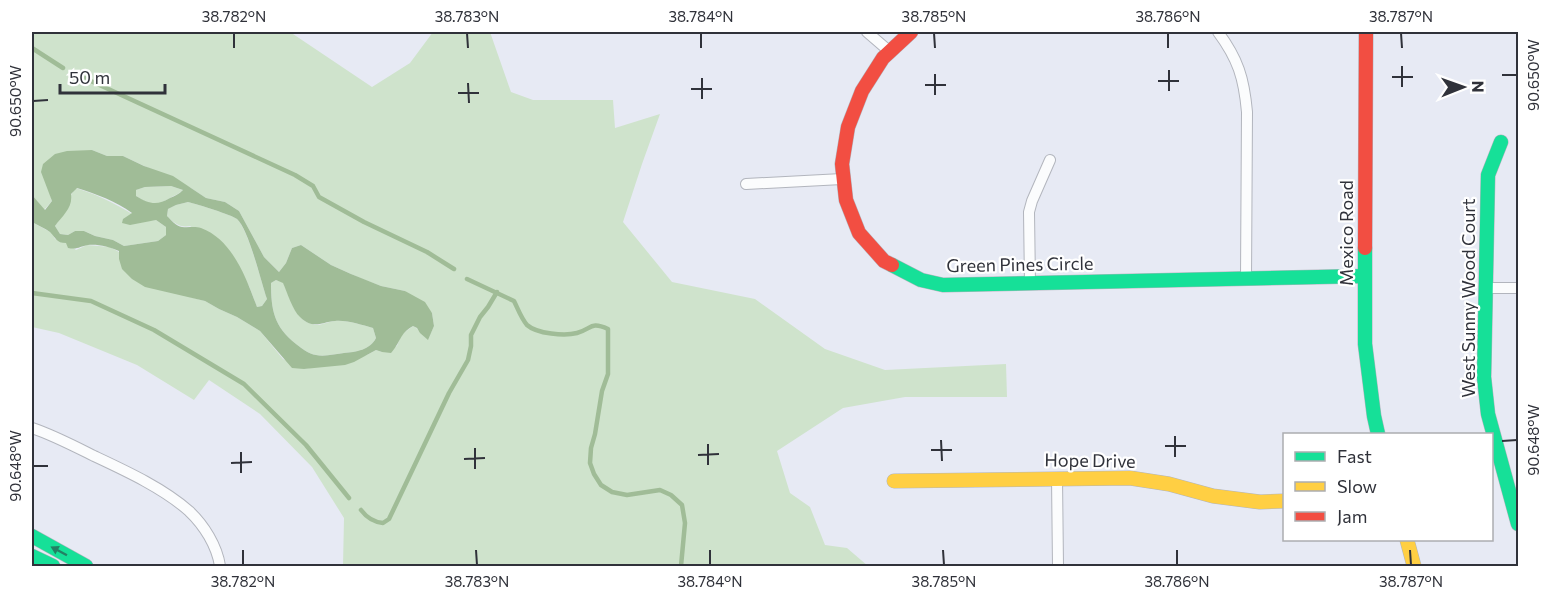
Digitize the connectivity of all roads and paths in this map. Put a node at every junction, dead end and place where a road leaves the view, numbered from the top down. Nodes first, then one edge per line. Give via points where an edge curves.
1 (867, 32) edge
2 (911, 32) edge
3 (1218, 32) edge
4 (1366, 32) edge
5 (889, 51) junction
6 (1501, 142) dead end
7 (1050, 160) dead end
8 (842, 179) junction
9 (746, 184) dead end
10 (1365, 276) junction
11 (1246, 279) junction
12 (1030, 284) junction
13 (1485, 288) junction
14 (1518, 288) edge
15 (32, 428) edge
16 (1378, 433) edge
17 (1057, 478) junction
18 (894, 481) dead end
19 (1283, 501) edge
20 (1518, 524) edge
21 (32, 536) edge
22 (1407, 541) edge
23 (32, 555) edge
24 (53, 567) edge
25 (86, 567) edge
26 (220, 567) edge
27 (1058, 567) edge
28 (1414, 567) edge

1 - 5 street
2 - 5 street, Green Pines Circle
3 - 11 street via 1239,68 1248,112
4 - 10 street, Mexico Road
5 - 8 street, Green Pines Circle via 855,104 843,148
6 - 13 street, West Sunny Wood Court via 1488,175
7 - 12 street via 1029,212
8 - 9 street
8 - 12 street, Green Pines Circle via 857,230 883,260 902,272 943,285
10 - 11 street, Green Pines Circle
10 - 16 street, Mexico Road via 1365,344
11 - 12 street, Green Pines Circle
13 - 14 street
13 - 20 street, West Sunny Wood Court via 1485,395
15 - 26 street via 124,470 174,500 203,528 214,545
17 - 18 street, Hope Drive
17 - 19 street, Hope Drive via 1130,478 1213,496
17 - 27 street
25 -> 21 street
22 - 28 street
23 - 24 street

